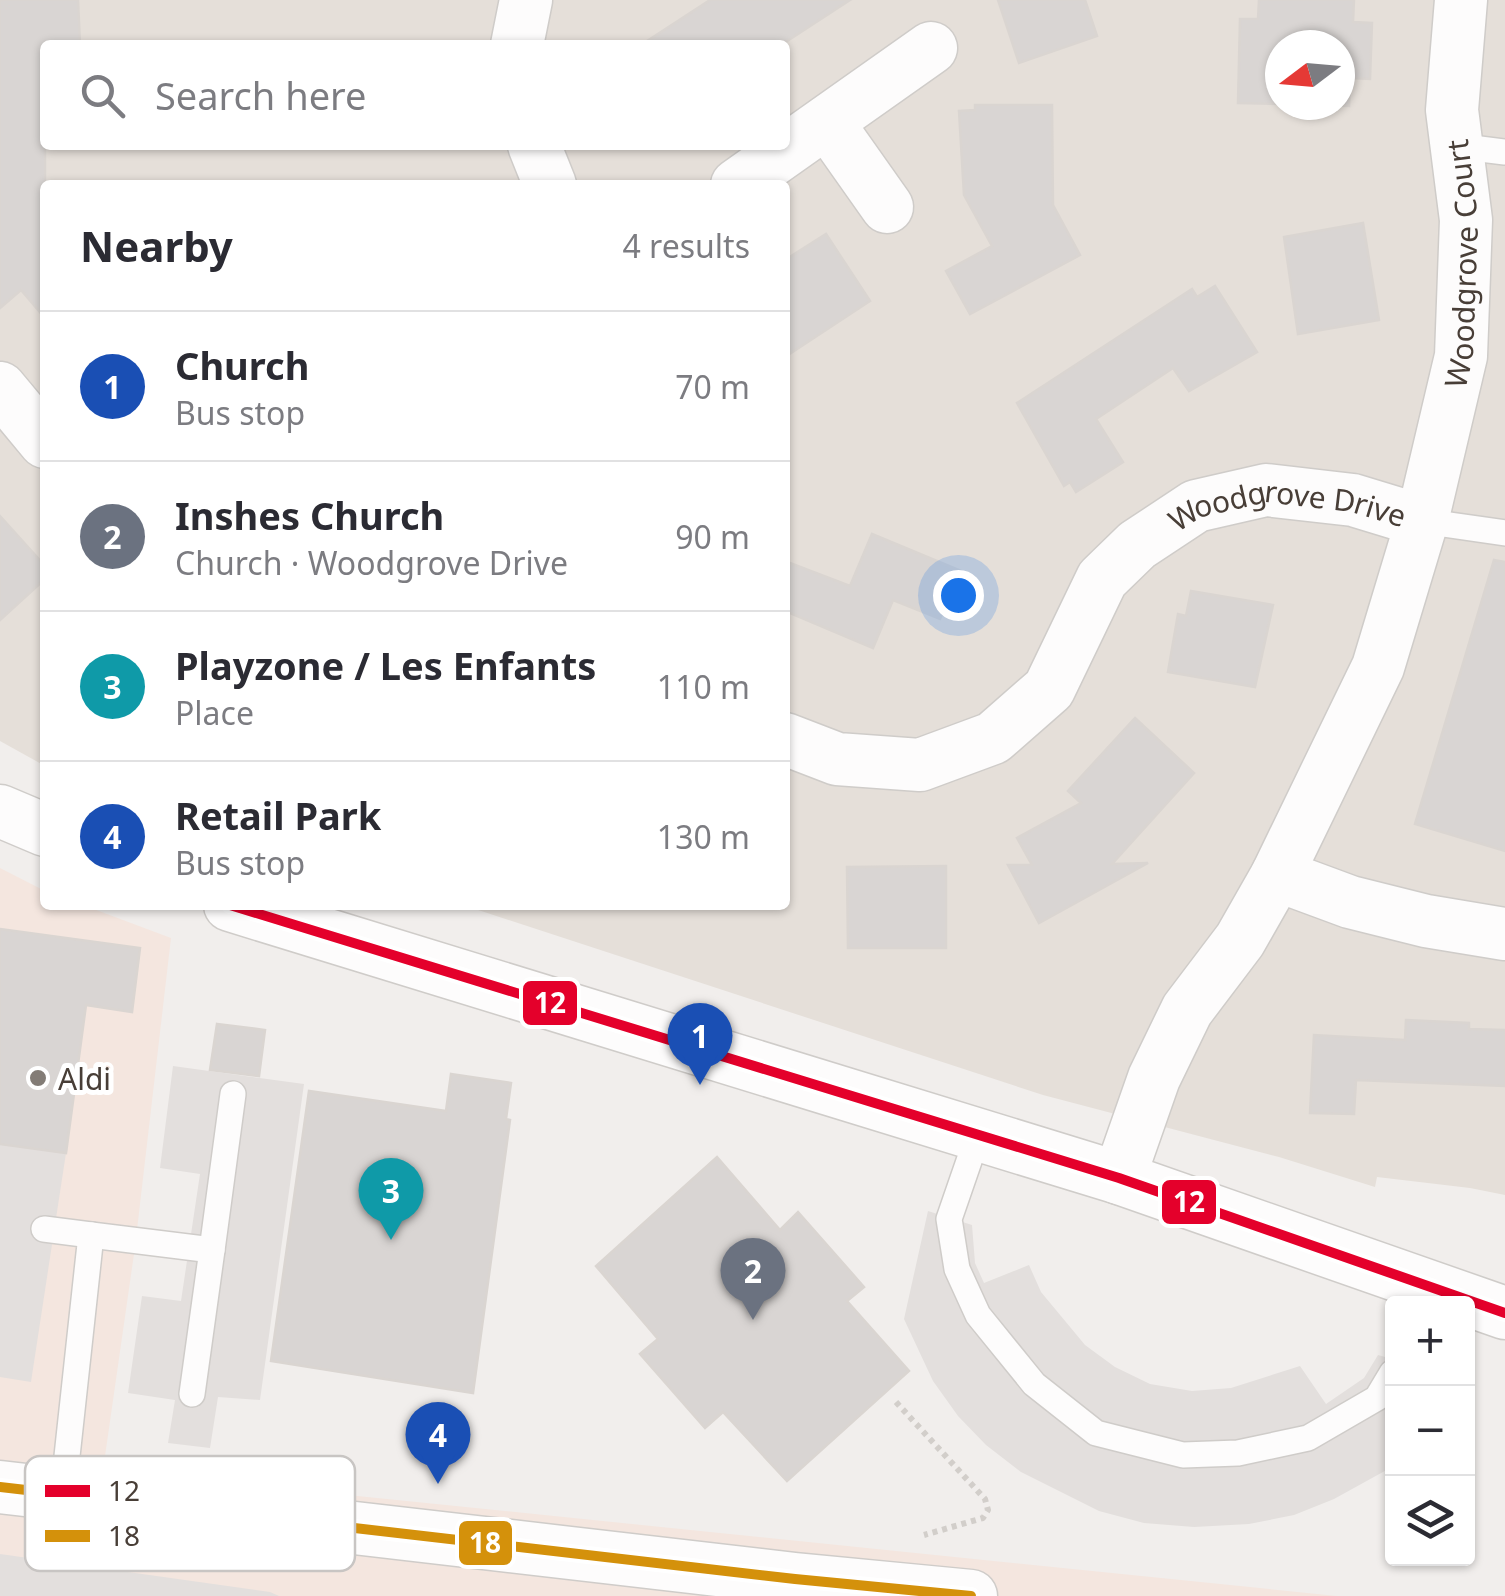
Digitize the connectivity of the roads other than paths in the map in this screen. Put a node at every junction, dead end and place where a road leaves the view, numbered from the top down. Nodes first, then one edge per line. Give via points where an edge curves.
1 (526, 0) edge
2 (1462, 0) edge
3 (518, 40) edge
4 (931, 48) dead end
5 (827, 122) junction
6 (790, 148) edge
7 (1480, 149) edge
8 (536, 150) edge
9 (787, 150) edge
10 (548, 180) edge
11 (744, 180) edge
12 (887, 207) dead end
13 (0, 388) edge
14 (40, 436) edge
15 (1422, 521) junction
16 (1505, 533) edge
17 (790, 741) edge
18 (0, 811) edge
19 (40, 828) edge
20 (1277, 875) junction
21 (246, 910) edge
22 (1505, 934) edge
23 (233, 1094) dead end
24 (978, 1135) junction
25 (1120, 1178) junction
26 (44, 1230) dead end
27 (91, 1235) junction
28 (212, 1250) junction
29 (1429, 1295) edge
30 (1505, 1313) edge
31 (1385, 1385) edge
32 (192, 1394) dead end
33 (68, 1456) edge
34 (0, 1487) edge
35 (25, 1489) edge
36 (355, 1527) edge
37 (971, 1596) edge

1 - 3 street
2 - 7 street, Woodgrove Court via 1452,110
4 - 5 street
5 - 6 street
5 - 12 street
7 - 15 street, Woodgrove Court via 1466,220 1461,356
8 - 10 street
9 - 11 street
13 - 14 street
15 - 16 lane
15 - 17 street, Woodgrove Drive via 1353,500 1266,490 1196,506 1102,579 1049,689 993,738 920,765 837,759
15 - 20 street, Woodgrove Drive via 1378,667
18 - 19 street
20 - 22 street via 1350,902
20 - 25 street, Woodgrove Drive via 1188,1010 1154,1078
21 - 24 street
23 - 28 lane
24 - 25 street
24 - 31 lane via 949,1219 957,1269 978,1315 1034,1384 1096,1434 1183,1456 1238,1453 1308,1438 1378,1398
25 - 29 street
26 - 27 lane
27 - 28 lane
27 - 33 lane
28 - 32 lane
29 - 30 street
34 - 35 street
36 - 37 street

